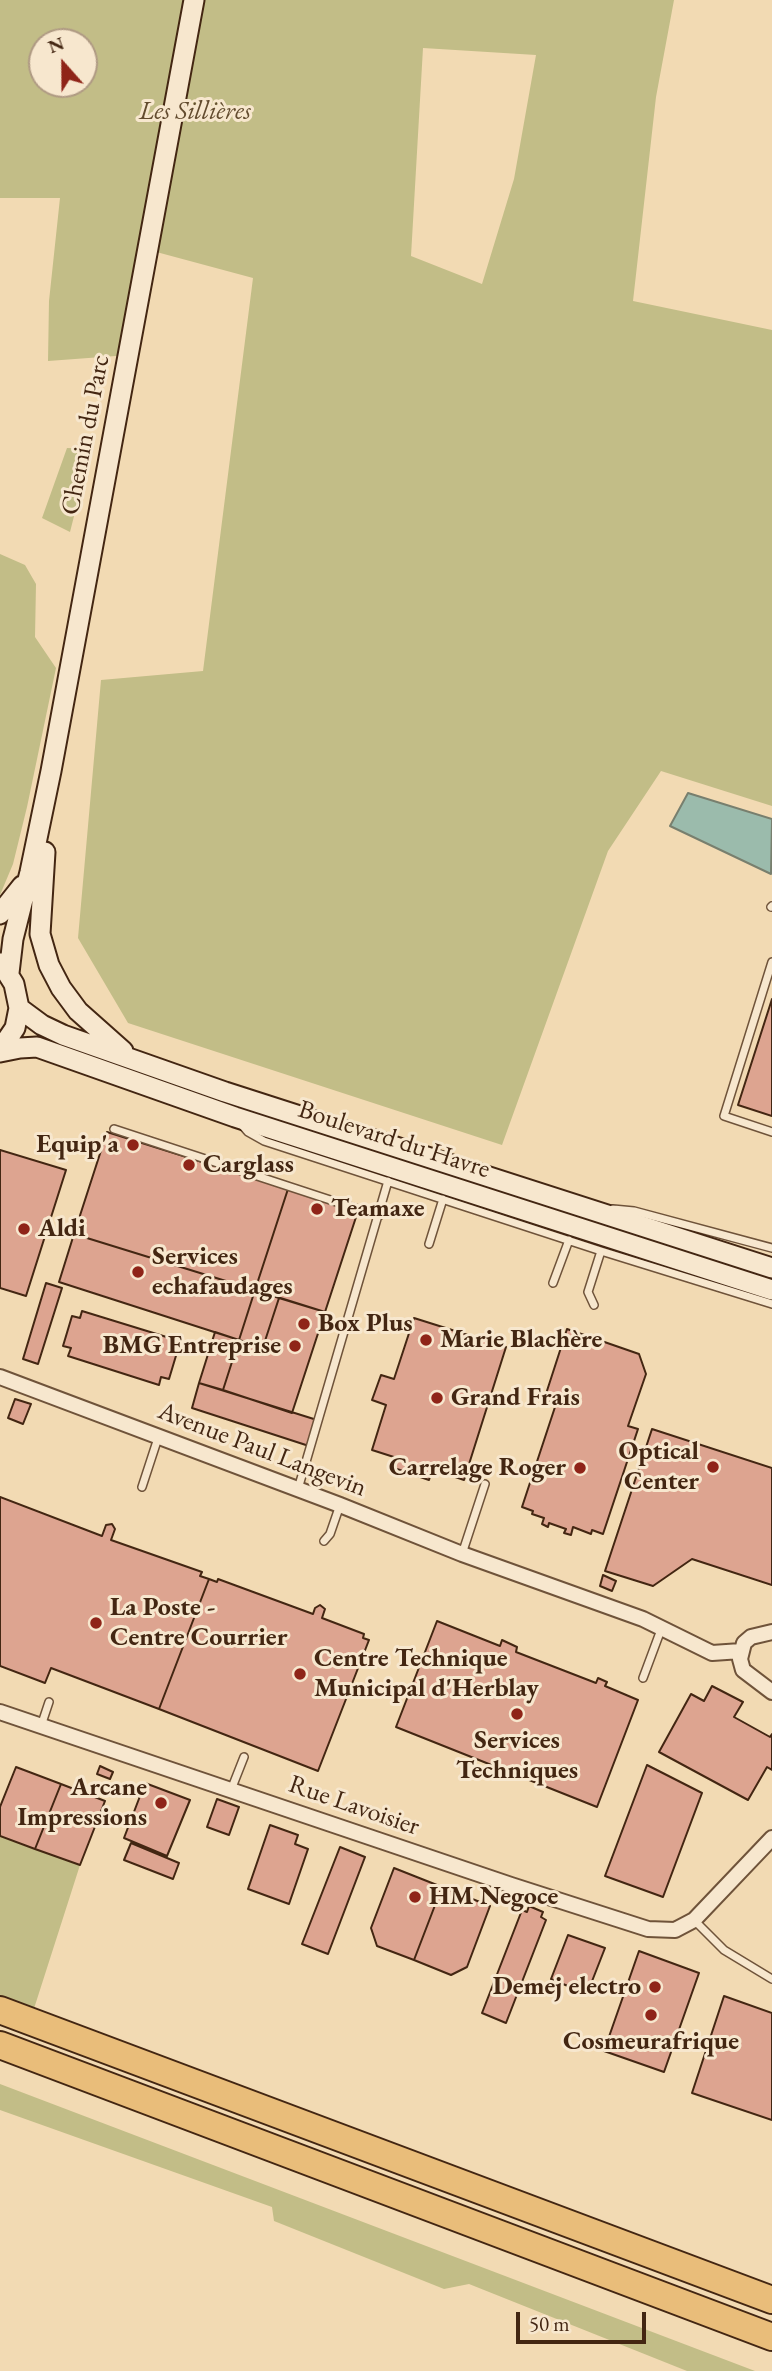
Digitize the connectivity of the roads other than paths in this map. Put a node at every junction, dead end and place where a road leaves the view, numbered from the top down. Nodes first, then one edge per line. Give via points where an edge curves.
1 (194, 0) edge
2 (51, 771) junction
3 (27, 880) junction
4 (0, 914) edge
5 (772, 962) edge
6 (4, 968) edge
7 (19, 1008) junction
8 (0, 1051) edge
9 (131, 1059) junction
10 (235, 1117) junction
11 (114, 1129) dead end
12 (772, 1132) edge
13 (388, 1181) junction
14 (443, 1199) junction
15 (583, 1207) junction
16 (379, 1216) junction
17 (569, 1240) junction
18 (429, 1244) dead end
19 (772, 1248) edge
20 (601, 1251) junction
21 (772, 1268) edge
22 (553, 1283) dead end
23 (772, 1290) edge
24 (772, 1304) edge
25 (594, 1305) dead end
26 (0, 1377) edge
27 (158, 1438) junction
28 (485, 1484) dead end
29 (142, 1488) dead end
30 (298, 1489) junction
31 (340, 1505) junction
32 (324, 1541) dead end
33 (462, 1554) junction
34 (662, 1628) junction
35 (772, 1632) edge
36 (741, 1651) junction
37 (643, 1678) dead end
38 (772, 1692) edge
39 (49, 1702) dead end
40 (0, 1712) edge
41 (41, 1726) junction
42 (244, 1758) dead end
43 (231, 1790) junction
44 (772, 1838) edge
45 (694, 1920) junction
46 (772, 1979) edge
47 (0, 2010) edge
48 (0, 2045) edge
49 (772, 2300) edge
50 (772, 2337) edge

1 - 2 main road, Chemin du Parc
2 - 3 main road, Chemin du Parc
2 - 9 main road via 42,945 61,988 78,1011
3 - 4 main road, Chemin du Parc
3 - 6 main road, Chemin du Parc
5 - 12 lane via 724,1116
6 - 7 main road
7 - 8 main road, Boulevard du Havre via 15,1028
7 - 9 main road, Boulevard du Havre via 42,1026
8 - 10 main road, Boulevard du Havre via 37,1047
9 - 15 main road, Boulevard du Havre
10 - 13 lane via 264,1141
10 - 23 main road, Boulevard du Havre
11 - 16 lane
13 - 14 lane
13 - 16 lane
14 - 17 lane
14 - 18 lane
15 - 19 lane via 634,1211
15 - 21 main road, Boulevard du Havre
16 - 30 lane
17 - 20 lane
17 - 22 lane
20 - 24 lane
20 - 25 lane via 587,1292
26 - 27 street, Avenue Paul Langevin
27 - 29 lane
27 - 30 street, Avenue Paul Langevin
28 - 33 lane
30 - 31 street, Avenue Paul Langevin
31 - 32 lane
31 - 33 street, Avenue Paul Langevin
33 - 34 street, Avenue Paul Langevin
34 - 36 street, Avenue Paul Langevin via 712,1654
34 - 37 lane
35 - 36 street via 751,1637
36 - 38 street via 743,1670
39 - 41 lane
40 - 41 street, Rue Lavoisier
41 - 43 street, Rue Lavoisier
42 - 43 lane
43 - 45 street, Rue Lavoisier via 648,1929 675,1930
44 - 45 street
45 - 46 lane via 724,1950
47 - 49 highway
48 - 50 highway

